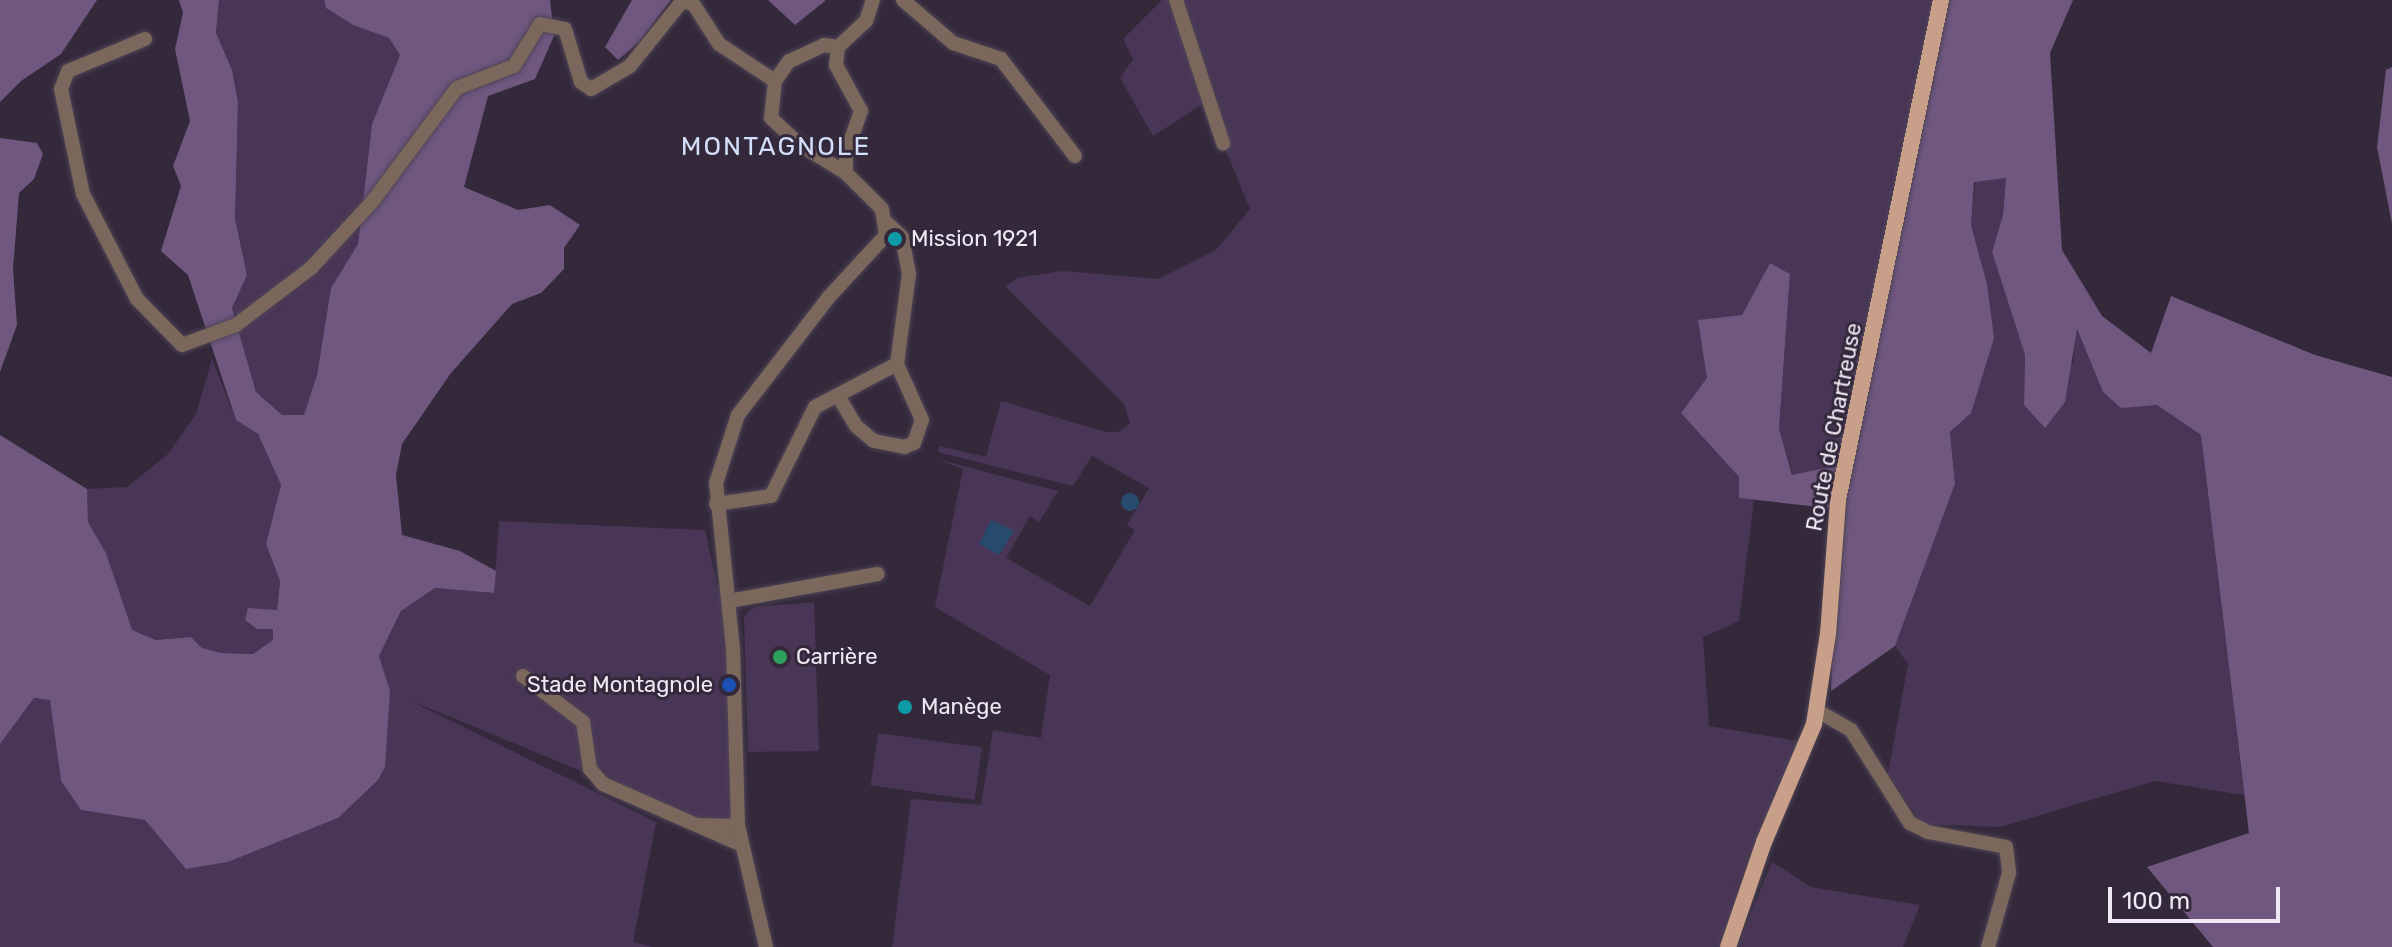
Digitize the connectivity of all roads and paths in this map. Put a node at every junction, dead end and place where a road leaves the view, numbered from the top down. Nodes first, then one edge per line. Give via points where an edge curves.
1 (683, 0) edge
2 (873, 0) edge
3 (903, 0) edge
4 (1176, 0) edge
5 (1941, 0) edge
6 (145, 39) dead end
7 (838, 47) junction
8 (775, 81) junction
9 (1223, 143) dead end
10 (1075, 156) dead end
11 (846, 173) junction
12 (887, 223) junction
13 (897, 364) junction
14 (838, 396) junction
15 (716, 504) junction
16 (878, 574) dead end
17 (729, 601) junction
18 (523, 676) dead end
19 (1816, 710) junction
20 (697, 825) junction
21 (738, 826) junction
22 (742, 845) junction
23 (766, 947) edge
24 (1728, 947) edge
25 (1988, 947) edge

1 - 6 street via 630,66 591,89 581,82 565,29 540,24 514,66 457,88 372,202 311,268 236,325 182,345 137,299 83,194 61,89 68,71
1 - 8 street via 694,5 719,44
2 - 7 street via 866,21
3 - 10 street via 953,43 1001,59
4 - 9 street
5 - 19 main road, Route de Chartreuse via 1838,500 1828,634
7 - 8 street via 824,45 797,55
7 - 11 street via 836,65 861,111 846,154
8 - 11 street via 774,126
11 - 12 street via 876,201
12 - 13 street via 902,237 909,274
12 - 15 street via 883,238 828,298 738,415 718,470
13 - 14 street
13 - 14 street via 922,420 914,443 904,447 874,441 856,426
14 - 15 street via 815,407 771,496
15 - 17 street
16 - 17 street
17 - 21 street
18 - 20 street via 583,722 590,769 603,784
19 - 24 main road, Route de Chartreuse via 1802,761 1764,842
19 - 25 street via 1851,730 1910,823 1928,832 2006,847 2009,873
20 - 21 street
20 - 22 street via 711,836
21 - 22 street
22 - 23 street

